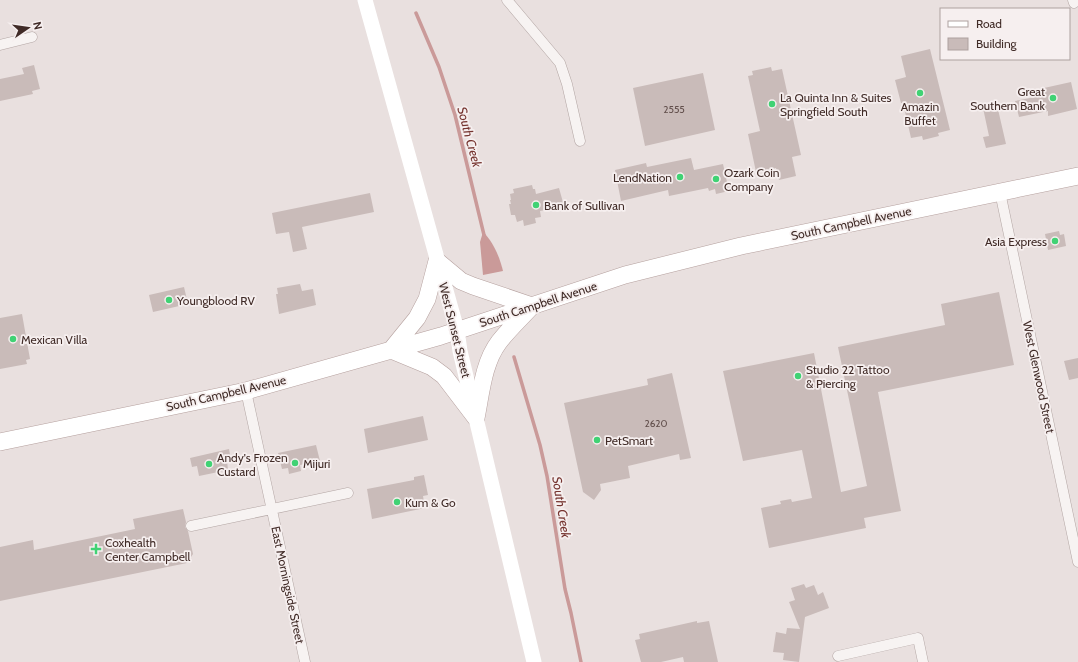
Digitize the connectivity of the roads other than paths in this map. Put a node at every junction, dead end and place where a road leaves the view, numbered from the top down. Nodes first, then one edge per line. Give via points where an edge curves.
1 (365, 0) edge
2 (507, 0) edge
3 (32, 37) dead end
4 (0, 45) edge
5 (580, 141) dead end
6 (1078, 176) edge
7 (1000, 192) junction
8 (437, 261) junction
9 (532, 306) junction
10 (457, 330) junction
11 (391, 350) junction
12 (246, 391) junction
13 (476, 418) junction
14 (0, 442) edge
15 (348, 493) dead end
16 (272, 508) junction
17 (191, 526) dead end
18 (1078, 562) edge
19 (838, 656) dead end
20 (305, 662) edge
21 (534, 662) edge
22 (923, 662) edge

1 - 8 main road, West Sunset Street
2 - 5 street via 560,64
3 - 4 street
6 - 7 main road, South Campbell Avenue
7 - 9 main road, South Campbell Avenue via 741,246 624,275
7 - 18 street, West Glenwood Street
8 - 9 main road via 461,281
8 - 10 main road, West Sunset Street
8 - 11 main road via 427,299 417,318
9 - 10 main road, South Campbell Avenue
9 - 13 main road via 498,342 490,356
10 - 11 main road, South Campbell Avenue
10 - 13 main road, West Sunset Street
11 - 12 main road, South Campbell Avenue
11 - 13 main road via 432,367 444,376
12 - 14 main road, South Campbell Avenue
12 - 16 street, East Morningside Street
13 - 21 main road, West Sunset Street
15 - 16 street
16 - 17 street
16 - 20 street, East Morningside Street
19 - 22 street via 918,638

